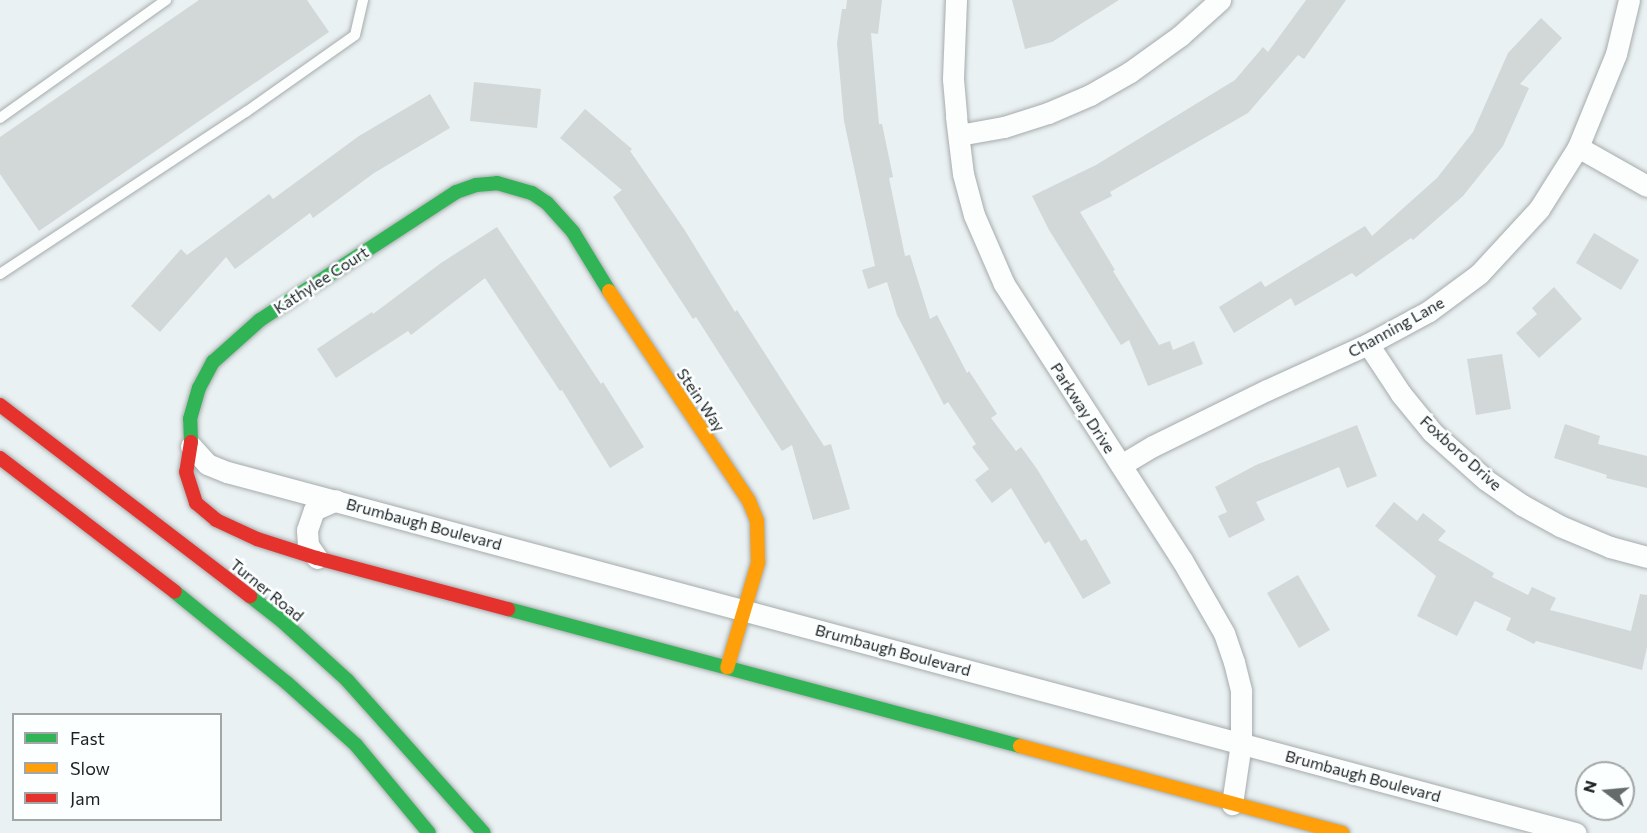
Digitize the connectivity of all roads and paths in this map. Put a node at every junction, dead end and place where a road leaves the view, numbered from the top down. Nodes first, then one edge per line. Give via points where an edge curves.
1 (166, 0) edge
2 (363, 0) edge
3 (956, 0) edge
4 (1220, 0) edge
5 (1629, 0) edge
6 (1, 114) edge
7 (958, 135) junction
8 (1578, 147) junction
9 (1647, 186) edge
10 (519, 187) joint
11 (0, 274) edge
12 (1368, 344) junction
13 (0, 405) edge
14 (190, 446) junction
15 (0, 458) edge
16 (1121, 465) junction
17 (336, 500) junction
18 (1647, 556) edge
19 (317, 558) junction
20 (746, 610) junction
21 (727, 668) junction
22 (1241, 743) junction
23 (1232, 804) junction
24 (429, 833) edge
25 (484, 833) edge
26 (1342, 833) edge
27 (1575, 833) edge

1 - 6 lane
2 - 11 lane via 355,35 246,112
3 - 7 street, Parkway Drive via 953,80
4 - 7 street via 1172,42 1090,94 1004,127
5 - 8 street, Channing Lane via 1616,54
7 - 16 street, Parkway Drive via 966,184 989,254 1004,284
8 - 9 street
8 - 12 street, Channing Lane via 1539,209 1479,274 1429,311
10 - 14 street, Kathylee Court via 496,183 456,192 260,320 213,362 199,388 190,419
10 - 20 street, Stein Way via 547,203 573,232 749,501 757,521 759,542
12 - 16 street, Channing Lane via 1267,390
12 - 18 street, Foxboro Drive via 1432,432 1486,480 1560,526 1610,547
13 - 25 street, Turner Road via 282,621 347,680
14 - 17 street via 207,464
14 - 19 street, Kathylee Court via 186,472 196,503 216,520
15 - 24 street via 287,683 356,745
16 - 22 street, Parkway Drive via 1224,633 1241,692
17 - 19 street, Brumbaugh Boulevard via 314,510 307,530 308,545
17 - 20 street, Brumbaugh Boulevard
19 - 21 street
20 - 21 street, Stein Way
20 - 22 street, Brumbaugh Boulevard
21 - 23 street
22 - 23 street, Parkway Drive
22 - 27 street, Brumbaugh Boulevard
23 - 26 street

